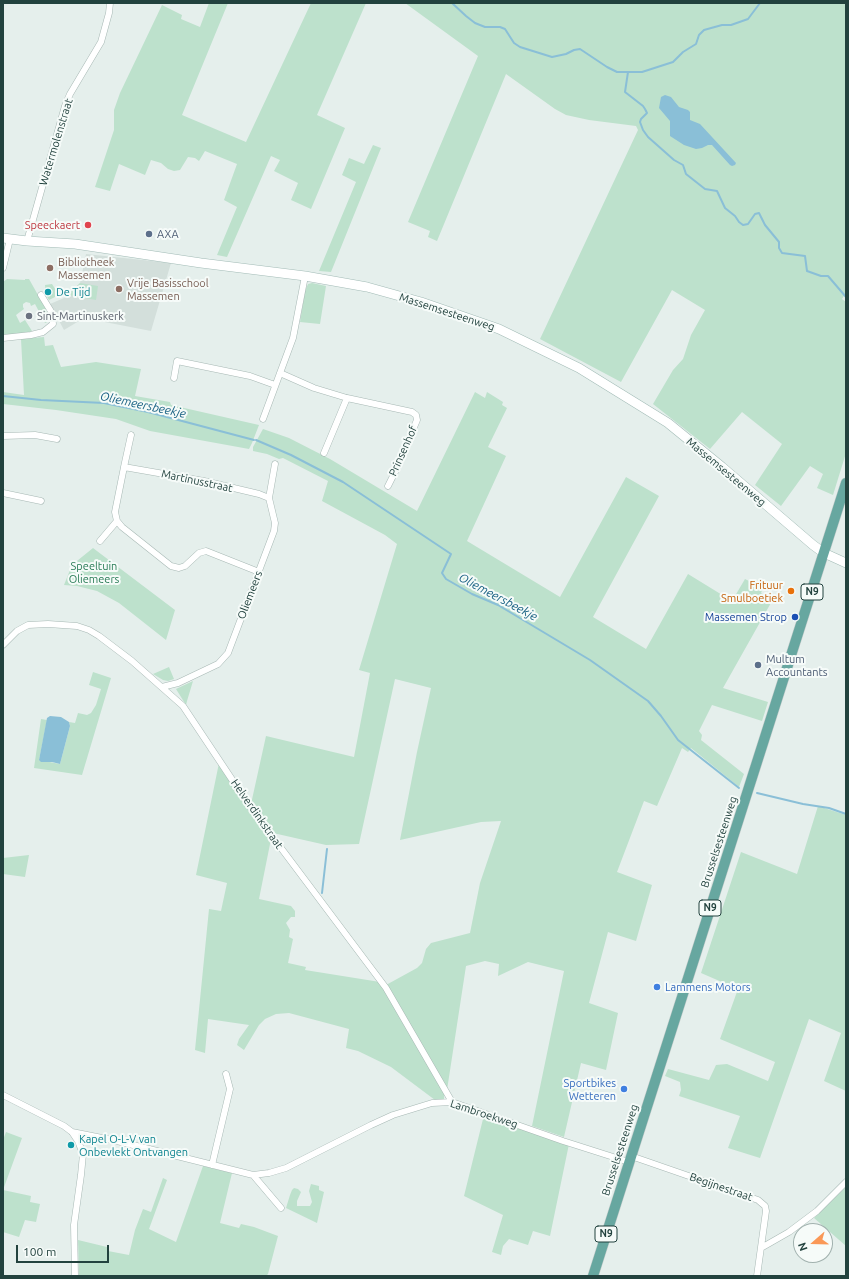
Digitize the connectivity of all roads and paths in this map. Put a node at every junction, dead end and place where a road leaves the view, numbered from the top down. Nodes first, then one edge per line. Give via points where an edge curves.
1 (110, 3) edge
2 (6, 239) edge
3 (27, 241) junction
4 (3, 268) edge
5 (304, 276) junction
6 (41, 295) dead end
7 (3, 338) edge
8 (280, 373) junction
9 (174, 378) dead end
10 (275, 385) junction
11 (347, 398) junction
12 (263, 419) dead end
13 (131, 435) dead end
14 (3, 436) edge
15 (57, 439) dead end
16 (324, 453) dead end
17 (275, 464) dead end
18 (124, 467) junction
19 (846, 483) edge
20 (388, 486) dead end
21 (3, 493) edge
22 (269, 498) junction
23 (41, 501) dead end
24 (117, 521) junction
25 (100, 541) dead end
26 (824, 552) junction
27 (846, 563) edge
28 (259, 572) junction
29 (3, 645) edge
30 (162, 687) junction
31 (226, 1074) dead end
32 (3, 1095) edge
33 (452, 1102) junction
34 (72, 1132) junction
35 (630, 1159) junction
36 (212, 1165) junction
37 (253, 1175) junction
38 (846, 1182) edge
39 (281, 1208) dead end
40 (761, 1248) junction
41 (75, 1276) edge
42 (593, 1276) edge
43 (757, 1276) edge

1 - 3 street, Watermolenstraat via 101,42 65,106
2 - 3 main road, Massemsesteenweg
2 - 4 street
3 - 5 main road, Massemsesteenweg via 75,244
5 - 8 street via 293,338
5 - 26 main road, Massemsesteenweg via 367,287 460,315 499,329 580,368 668,423 813,546
6 - 7 street via 52,313 53,324 43,332
8 - 10 street
8 - 11 street, Prinsenhof via 314,388
9 - 10 street via 177,360 250,376
10 - 12 street
11 - 16 street
11 - 20 street, Prinsenhof via 412,412 416,416 417,420
13 - 18 street
14 - 15 street via 35,435
17 - 22 street, Oliemeers
18 - 22 street, Martinusstraat via 204,481
18 - 24 street via 116,512
19 - 26 main road, Brusselsesteenweg / N9
21 - 23 street
22 - 28 street, Oliemeers via 275,523 274,531
24 - 25 street
24 - 28 street via 171,566 186,566 199,553 206,551
26 - 27 main road, Massemsesteenweg
26 - 35 main road, Brusselsesteenweg / N9
28 - 30 street, Oliemeers via 228,654 218,664
29 - 30 street, Helverdinkstraat via 16,631 28,625 77,626 99,636
30 - 33 street, Helverdinkstraat via 187,710 251,808 386,988
31 - 36 street via 229,1094
32 - 34 street
33 - 35 street, Lambroekweg via 563,1141
33 - 37 street, Lambroekweg via 432,1104 393,1115 286,1168
34 - 36 street, Lambroekweg
34 - 41 street via 83,1154 74,1225
35 - 40 street, Begijnestraat via 758,1200 765,1206 766,1211
35 - 42 main road, Brusselsesteenweg / N9
36 - 37 street, Lambroekweg
37 - 39 street
38 - 40 street via 817,1211 789,1232
40 - 43 street, Begijnestraat

